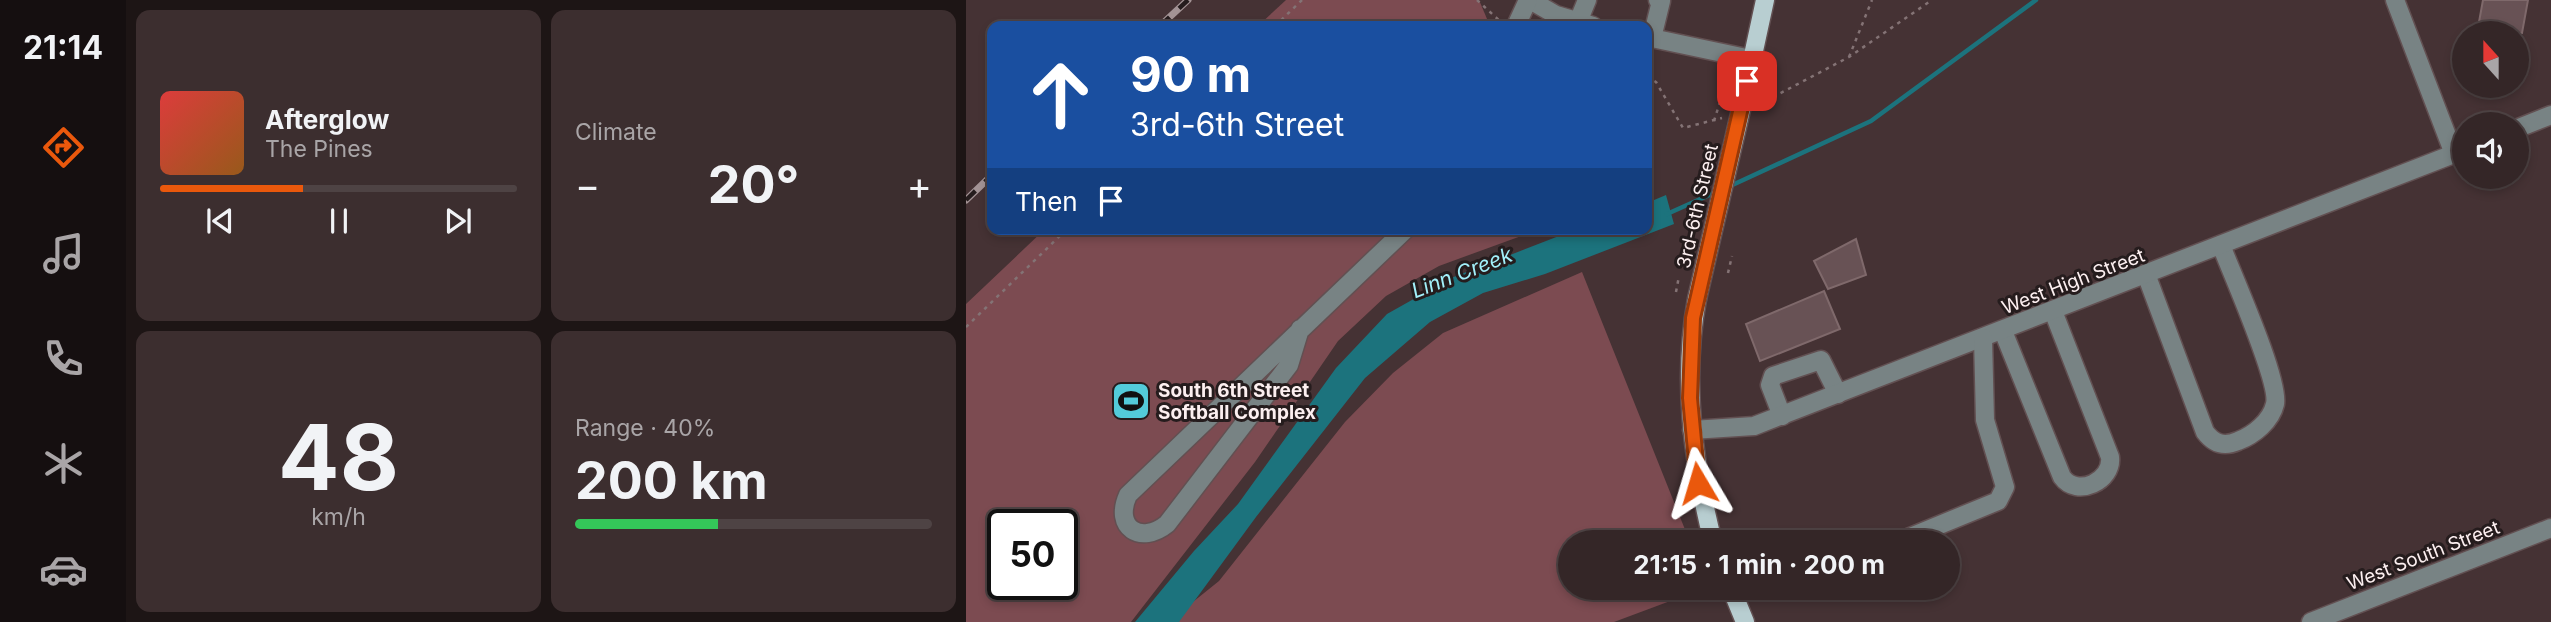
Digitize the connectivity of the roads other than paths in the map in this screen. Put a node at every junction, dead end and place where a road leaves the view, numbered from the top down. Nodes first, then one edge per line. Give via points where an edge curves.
1 (1529, 0) edge
2 (1587, 0) edge
3 (1660, 0) edge
4 (1765, 0) edge
5 (2395, 0) edge
6 (1518, 21) edge
7 (1576, 21) edge
8 (1586, 21) edge
9 (1652, 28) edge
10 (1652, 39) edge
11 (1751, 59) junction
12 (2551, 116) edge
13 (2529, 124) edge
14 (2452, 135) edge
15 (2452, 155) edge
16 (1400, 235) edge
17 (2221, 245) junction
18 (2146, 274) junction
19 (2053, 311) junction
20 (1300, 329) junction
21 (2003, 331) junction
22 (1983, 338) junction
23 (1838, 394) junction
24 (1782, 416) junction
25 (1692, 430) junction
26 (2551, 528) edge
27 (1710, 530) edge
28 (1927, 530) edge
29 (1736, 600) edge
30 (1745, 622) edge
31 (2311, 622) edge

1 - 6 street
1 - 7 street
2 - 8 street
3 - 9 street
4 - 11 main road, 3rd-6th Street
5 - 14 street
10 - 11 street
11 - 25 main road, 3rd-6th Street, bridge via 1697,299 1690,378
12 - 13 street
15 - 17 street, West High Street
16 - 20 street
17 - 18 street, West High Street
17 - 18 street via 2275,389 2272,416 2238,442 2213,442 2205,432
18 - 19 street, West High Street
19 - 21 street, West High Street
19 - 21 street via 2110,457 2112,468 2088,485 2068,485 2062,477
20 - 20 street via 1128,495 1122,515 1126,524 1147,534 1167,524 1289,365
21 - 22 street, West High Street
22 - 23 street, West High Street
22 - 28 street via 1985,421 2005,487 1998,500
23 - 24 street, West High Street
23 - 24 street via 1821,360 1773,376 1770,385
24 - 25 street, West High Street via 1754,426
25 - 27 main road, 3rd-6th Street
26 - 31 street, West South Street
29 - 30 main road

